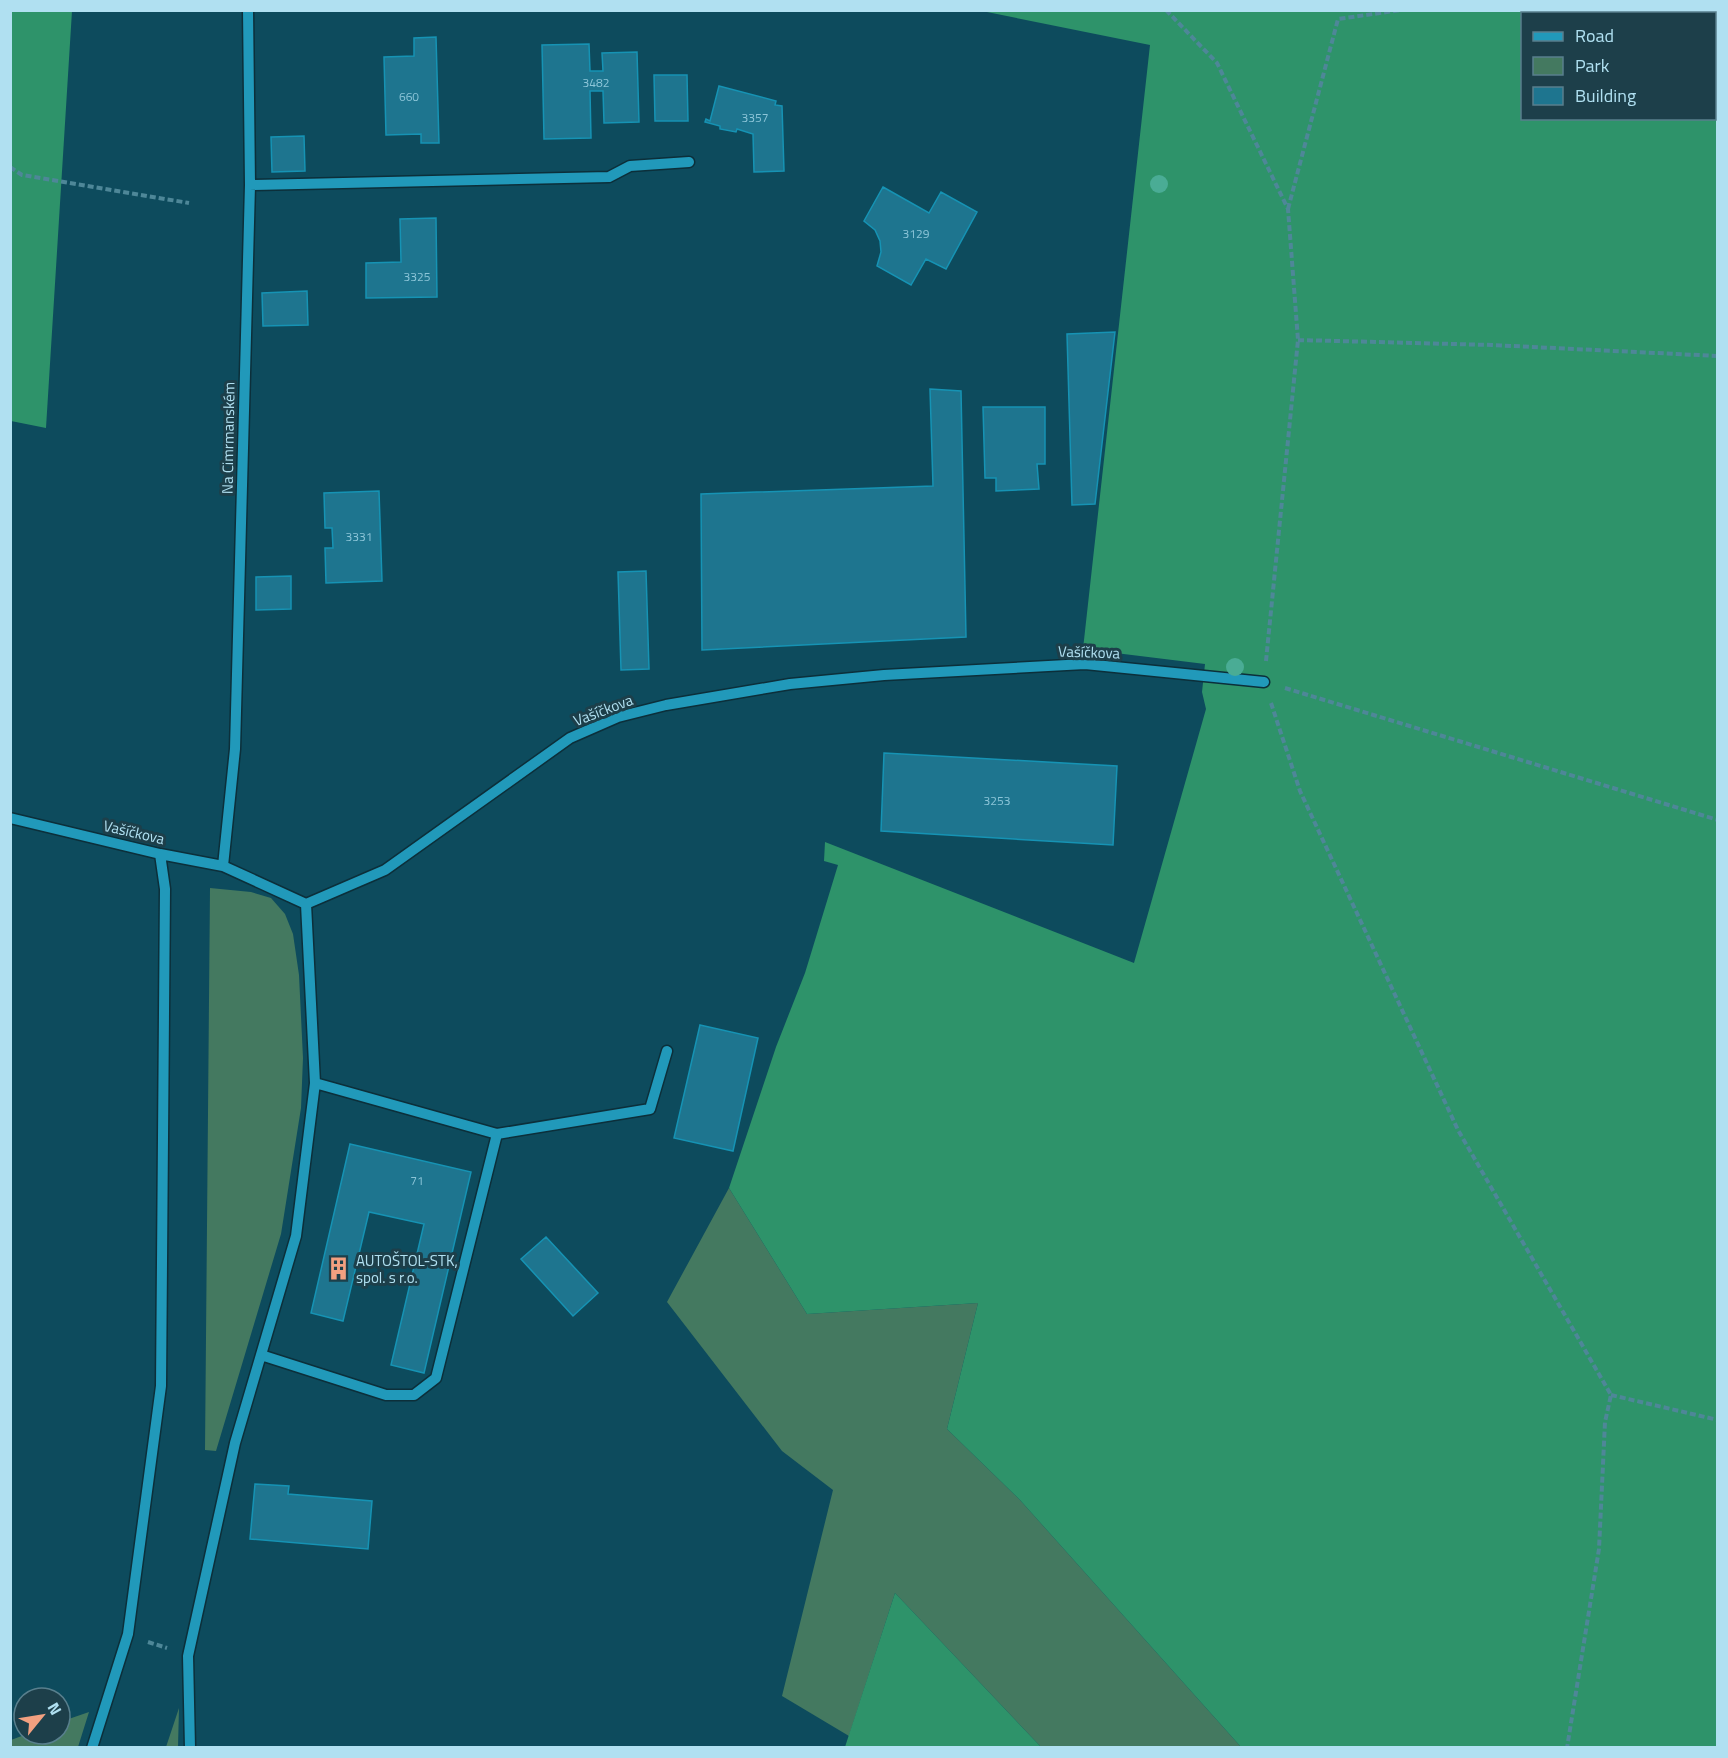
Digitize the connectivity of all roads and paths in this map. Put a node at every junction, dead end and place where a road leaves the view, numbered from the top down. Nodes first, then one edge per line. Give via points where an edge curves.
1 (248, 10) edge
2 (1166, 10) edge
3 (1401, 10) edge
4 (689, 162) dead end
5 (10, 167) edge
6 (250, 184) junction
7 (189, 203) dead end
8 (1288, 208) junction
9 (1298, 340) junction
10 (1718, 356) edge
11 (1264, 682) junction
12 (10, 818) edge
13 (1718, 820) edge
14 (160, 854) junction
15 (223, 866) junction
16 (306, 904) junction
17 (667, 1051) dead end
18 (315, 1083) junction
19 (497, 1134) junction
20 (261, 1355) junction
21 (1611, 1395) junction
22 (1718, 1420) edge
23 (128, 1634) junction
24 (188, 1656) junction
25 (92, 1748) edge
26 (190, 1748) edge
27 (1567, 1748) edge

1 - 6 street, Na Cimrmanském
2 - 8 path via 1217,63
3 - 8 path via 1338,19
4 - 6 street via 630,166 609,177
5 - 7 path via 21,175
6 - 15 street, Na Cimrmanském via 235,749
8 - 9 path
9 - 10 path
9 - 11 path
11 - 13 path
11 - 16 street, Vašíčkova via 1085,664 790,684 666,705 618,717 570,738 385,870
11 - 21 path via 1300,791 1458,1130
12 - 14 street, Vašíčkova
14 - 15 street, Vašíčkova
14 - 23 street via 165,889 161,1386
15 - 16 street, Vašíčkova
16 - 18 street
17 - 19 street via 650,1109
18 - 19 street
18 - 20 street via 296,1236
19 - 20 street via 436,1378 414,1395 386,1395
20 - 24 street via 235,1443
21 - 22 path
21 - 27 path via 1605,1422 1599,1549
23 - 24 path
23 - 25 street
24 - 26 street

